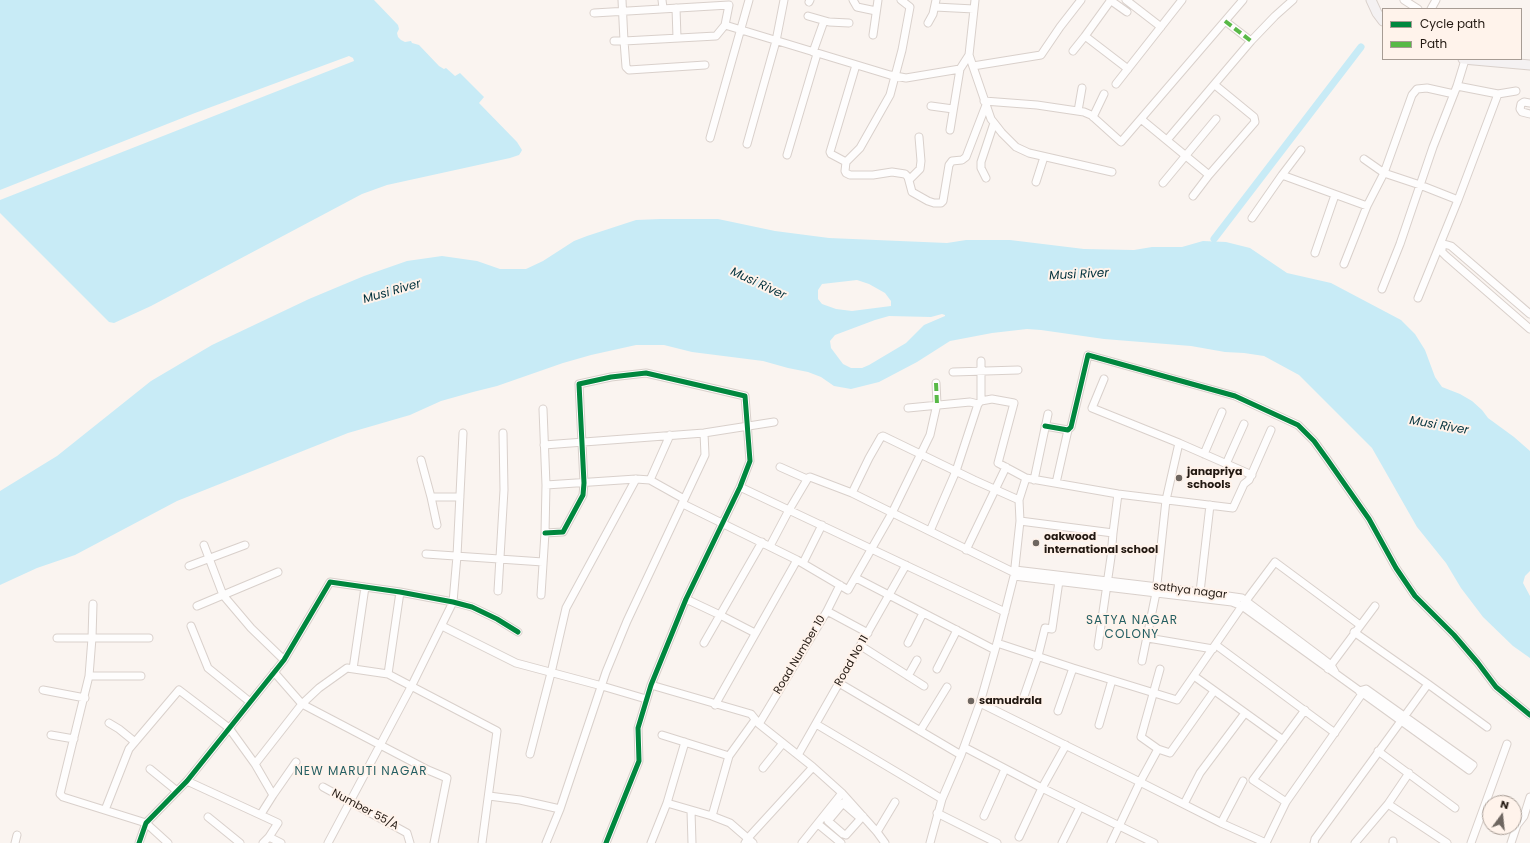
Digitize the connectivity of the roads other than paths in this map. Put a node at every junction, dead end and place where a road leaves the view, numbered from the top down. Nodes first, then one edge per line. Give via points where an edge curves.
1 (622, 0) edge
2 (662, 0) edge
3 (749, 0) edge
4 (784, 0) edge
5 (852, 0) edge
6 (878, 0) edge
7 (901, 0) edge
8 (975, 0) edge
9 (1081, 0) edge
10 (1110, 0) edge
11 (1126, 0) edge
12 (1182, 0) edge
13 (1243, 0) edge
14 (1293, 0) edge
15 (1371, 0) edge
16 (1404, 0) edge
17 (694, 3) edge
18 (936, 4) edge
19 (1120, 7) junction
20 (663, 8) junction
21 (676, 8) junction
22 (1416, 8) edge
23 (974, 9) junction
24 (622, 11) junction
25 (876, 11) junction
26 (1127, 12) dead end
27 (594, 13) dead end
28 (808, 16) dead end
29 (1382, 20) edge
30 (824, 21) junction
31 (1225, 21) junction
32 (849, 23) dead end
33 (928, 23) dead end
34 (725, 25) junction
35 (1161, 27) junction
36 (742, 29) junction
37 (873, 35) dead end
38 (1085, 36) junction
39 (678, 38) junction
40 (614, 41) dead end
41 (624, 41) junction
42 (776, 41) junction
43 (1251, 41) junction
44 (1073, 51) dead end
45 (815, 53) junction
46 (969, 54) junction
47 (1464, 62) edge
48 (705, 65) dead end
49 (856, 65) junction
50 (1530, 65) edge
51 (973, 66) junction
52 (960, 69) junction
53 (1128, 69) junction
54 (895, 76) junction
55 (1116, 84) dead end
56 (1215, 84) junction
57 (1458, 84) junction
58 (1082, 88) dead end
59 (1516, 91) dead end
60 (1104, 94) dead end
61 (1454, 94) junction
62 (1498, 94) junction
63 (985, 103) junction
64 (1530, 103) edge
65 (931, 106) dead end
66 (953, 108) junction
67 (1078, 111) junction
68 (1530, 114) edge
69 (1093, 117) junction
70 (1141, 119) junction
71 (1216, 119) dead end
72 (994, 123) junction
73 (950, 130) dead end
74 (919, 137) dead end
75 (710, 138) dead end
76 (1167, 140) junction
77 (747, 144) dead end
78 (1301, 150) dead end
79 (787, 155) dead end
80 (1186, 156) junction
81 (1044, 157) junction
82 (1364, 159) dead end
83 (846, 162) junction
84 (1112, 172) dead end
85 (1384, 173) junction
86 (1209, 175) junction
87 (1282, 175) junction
88 (986, 178) dead end
89 (909, 180) junction
90 (1036, 182) dead end
91 (1163, 183) dead end
92 (1420, 185) junction
93 (1335, 195) junction
94 (1192, 196) dead end
95 (1458, 200) junction
96 (1368, 206) junction
97 (1252, 218) dead end
98 (1315, 252) dead end
99 (1344, 264) dead end
100 (1382, 289) dead end
101 (1418, 298) dead end
102 (1530, 314) edge
103 (1530, 329) edge
104 (981, 361) dead end
105 (1018, 370) dead end
106 (982, 371) junction
107 (953, 372) dead end
108 (1104, 379) dead end
109 (936, 383) dead end
110 (979, 402) junction
111 (937, 404) junction
112 (908, 408) dead end
113 (543, 409) dead end
114 (1222, 412) dead end
115 (1048, 414) dead end
116 (774, 422) dead end
117 (1244, 424) dead end
118 (1045, 426) junction
119 (746, 427) junction
120 (1068, 430) junction
121 (1271, 430) dead end
122 (463, 433) dead end
123 (503, 433) dead end
124 (704, 433) junction
125 (670, 435) junction
126 (583, 443) junction
127 (1179, 443) junction
128 (544, 445) junction
129 (920, 454) junction
130 (1204, 454) junction
131 (421, 460) dead end
132 (1226, 464) junction
133 (780, 467) dead end
134 (1006, 467) junction
135 (956, 471) junction
136 (1244, 472) junction
137 (1252, 475) junction
138 (1026, 478) junction
139 (636, 479) junction
140 (807, 479) junction
141 (650, 480) junction
142 (1034, 480) junction
143 (584, 483) junction
144 (1056, 484) junction
145 (1244, 484) junction
146 (546, 485) junction
147 (740, 486) junction
148 (995, 489) junction
149 (852, 493) junction
150 (1118, 494) junction
151 (431, 497) junction
152 (460, 497) junction
153 (1020, 500) junction
154 (1166, 500) junction
155 (684, 502) junction
156 (1210, 505) junction
157 (789, 510) junction
158 (892, 513) junction
159 (1020, 521) junction
160 (723, 522) junction
161 (437, 525) dead end
162 (822, 525) junction
163 (930, 531) junction
164 (545, 533) junction
165 (1113, 533) junction
166 (762, 542) junction
167 (204, 545) dead end
168 (245, 545) dead end
169 (770, 546) junction
170 (872, 549) junction
171 (966, 550) junction
172 (426, 554) dead end
173 (457, 556) junction
174 (209, 558) junction
175 (501, 559) junction
176 (543, 562) junction
177 (800, 562) junction
178 (906, 565) junction
179 (189, 566) dead end
180 (278, 572) dead end
181 (1014, 573) junction
182 (856, 578) junction
183 (1059, 581) junction
184 (1107, 584) junction
185 (840, 585) junction
186 (365, 587) junction
187 (498, 590) dead end
188 (1156, 590) junction
189 (400, 592) junction
190 (1200, 592) junction
191 (223, 595) junction
192 (541, 595) dead end
193 (890, 595) junction
194 (686, 599) junction
195 (453, 602) junction
196 (93, 604) dead end
197 (1244, 604) junction
198 (197, 606) dead end
199 (1375, 606) dead end
200 (827, 611) junction
201 (1005, 612) junction
202 (923, 613) junction
203 (720, 615) junction
204 (1360, 625) junction
205 (191, 626) dead end
206 (442, 626) junction
207 (957, 630) junction
208 (518, 632) dead end
209 (1354, 632) junction
210 (755, 633) junction
211 (868, 633) junction
212 (57, 638) dead end
213 (92, 638) junction
214 (149, 638) dead end
215 (1148, 638) junction
216 (704, 643) dead end
217 (908, 643) dead end
218 (860, 646) junction
219 (996, 646) junction
220 (1098, 646) dead end
221 (1215, 647) junction
222 (1038, 656) junction
223 (284, 660) junction
224 (917, 660) dead end
225 (1142, 661) dead end
226 (1329, 667) junction
227 (1072, 668) junction
228 (353, 669) junction
229 (937, 669) dead end
230 (1160, 670) dead end
231 (274, 672) junction
232 (552, 673) junction
233 (388, 674) junction
234 (89, 676) junction
235 (141, 676) dead end
236 (908, 676) junction
237 (1194, 676) junction
238 (1112, 680) junction
239 (839, 683) junction
240 (1428, 684) junction
241 (651, 685) junction
242 (602, 686) junction
243 (924, 686) dead end
244 (411, 687) junction
245 (947, 687) dead end
246 (43, 690) dead end
247 (1214, 691) junction
248 (1363, 691) junction
249 (1154, 693) junction
250 (85, 698) junction
251 (646, 699) junction
252 (1023, 699) dead end
253 (250, 702) junction
254 (980, 703) junction
255 (302, 704) junction
256 (715, 705) junction
257 (1305, 710) junction
258 (1058, 711) dead end
259 (1245, 713) junction
260 (1530, 715) edge
261 (1403, 718) junction
262 (757, 722) junction
263 (109, 723) dead end
264 (816, 724) junction
265 (1099, 725) dead end
266 (1487, 727) dead end
267 (229, 728) junction
268 (920, 731) junction
269 (1335, 732) junction
270 (51, 734) dead end
271 (662, 735) dead end
272 (74, 739) junction
273 (1283, 740) junction
274 (135, 742) junction
275 (685, 742) junction
276 (783, 743) junction
277 (380, 744) junction
278 (1507, 744) dead end
279 (1066, 745) junction
280 (964, 747) junction
281 (1158, 749) junction
282 (1378, 751) junction
283 (530, 754) dead end
284 (798, 755) junction
285 (961, 755) junction
286 (729, 756) junction
287 (296, 762) dead end
288 (255, 764) junction
289 (813, 767) junction
290 (763, 768) dead end
291 (150, 769) dead end
292 (1005, 769) junction
293 (1409, 773) junction
294 (187, 781) junction
295 (1243, 781) dead end
296 (1140, 782) junction
297 (323, 787) dead end
298 (1042, 788) junction
299 (177, 791) junction
300 (842, 793) junction
301 (273, 794) junction
302 (489, 796) junction
303 (1530, 797) edge
304 (942, 799) junction
305 (350, 802) junction
306 (895, 802) dead end
307 (1286, 802) junction
308 (667, 803) junction
309 (1184, 804) junction
310 (1388, 804) junction
311 (837, 805) junction
312 (1080, 807) junction
313 (1455, 808) dead end
314 (560, 809) junction
315 (105, 810) junction
316 (691, 811) junction
317 (937, 813) junction
318 (262, 814) junction
319 (712, 816) junction
320 (984, 816) dead end
321 (208, 817) dead end
322 (861, 817) junction
323 (146, 823) junction
324 (1221, 823) junction
325 (818, 824) junction
326 (1120, 826) junction
327 (877, 832) junction
328 (17, 835) dead end
329 (269, 837) junction
330 (1019, 837) dead end
331 (749, 842) edge
332 (15, 843) edge
333 (138, 843) edge
334 (168, 843) edge
335 (240, 843) edge
336 (263, 843) edge
337 (281, 843) edge
338 (328, 843) edge
339 (410, 843) edge
340 (434, 843) edge
341 (482, 843) edge
342 (546, 843) edge
343 (606, 843) edge
344 (651, 843) edge
345 (692, 843) edge
346 (802, 843) edge
347 (841, 843) edge
348 (885, 843) edge
349 (930, 843) edge
350 (997, 843) edge
351 (1062, 843) edge
352 (1111, 843) edge
353 (1154, 843) edge
354 (1266, 843) edge
355 (1314, 843) edge
356 (1355, 843) edge
357 (1447, 843) edge
358 (1471, 843) edge
359 (1511, 843) edge

1 - 24 street
2 - 20 street
3 - 36 street
4 - 42 street
5 - 25 street via 857,7
6 - 25 street
7 - 54 street via 910,7
8 - 23 street
9 - 51 street via 1041,55
10 - 19 street
10 - 38 street
11 - 19 street
11 - 35 street
12 - 35 street
13 - 31 street
14 - 43 street
15 - 29 street
16 - 22 street
17 - 21 street
17 - 34 street via 729,5
18 - 23 street
18 - 33 street
19 - 26 street
20 - 21 street
20 - 24 street
21 - 39 street
23 - 46 street
24 - 27 street
24 - 41 street
25 - 37 street
28 - 30 street
30 - 32 street
30 - 45 street
31 - 43 street
31 - 70 street
34 - 36 street
34 - 39 street via 716,36
35 - 53 street
36 - 42 street
36 - 75 street
38 - 44 street
38 - 53 street
39 - 41 street
40 - 41 street
41 - 48 street via 626,67 629,70
42 - 45 street
42 - 77 street
43 - 56 street
45 - 49 street
45 - 79 street
46 - 51 street
46 - 52 street
47 - 50 street
47 - 57 street
49 - 54 street
49 - 83 street via 830,152
51 - 63 street
52 - 54 street via 912,77
52 - 66 street
53 - 55 street
54 - 83 street via 887,100 860,148
56 - 76 street
56 - 86 street via 1254,117 1255,122
57 - 61 street
57 - 62 street
58 - 67 street
59 - 62 street
60 - 69 street
61 - 85 street via 1423,88 1414,92
61 - 92 street
62 - 95 street
63 - 67 street via 1037,105
63 - 72 street
63 - 89 street via 969,152 962,160 952,161 949,165 943,202 934,203 912,192
64 - 68 street via 1524,102 1520,109
65 - 66 street
66 - 73 street
67 - 69 street
69 - 70 street via 1121,142
70 - 76 street
71 - 80 street
72 - 81 street via 1016,147
72 - 88 street via 981,162
74 - 89 street via 920,169
76 - 80 street
78 - 87 street
80 - 86 street
80 - 91 street
81 - 84 street
81 - 90 street
82 - 85 street
83 - 89 street via 845,171 850,175 898,172 905,174
85 - 92 street
85 - 96 street
86 - 94 street
87 - 93 street
87 - 97 street
92 - 95 street
92 - 100 street
93 - 96 street
93 - 98 street
95 - 101 street
96 - 99 street
102 - 103 street via 1451,246 1444,244 1442,252 1446,256
104 - 106 street
105 - 106 street
106 - 107 street
106 - 110 street
108 - 127 street via 1092,408
109 - 111 street
110 - 111 street
110 - 134 street via 992,399 1014,403 998,463
110 - 135 street
111 - 112 street
111 - 129 street via 930,434
113 - 128 street
114 - 130 street
115 - 118 street
116 - 119 street
117 - 132 street
118 - 120 street
118 - 142 street
119 - 124 street
119 - 126 street via 745,396 646,373 579,384
119 - 147 street via 750,461
120 - 144 street
120 - 260 street via 1071,427 1088,355 1235,396 1298,425 1314,441 1369,519 1415,596 1454,635 1496,687
121 - 137 street
122 - 152 street
123 - 175 street
124 - 125 street
124 - 155 street via 705,455
125 - 126 street
125 - 141 street
126 - 128 street
126 - 143 street
127 - 130 street
127 - 154 street
128 - 146 street
129 - 135 street
129 - 149 street via 887,437 881,437
129 - 158 street
130 - 132 street
131 - 151 street
132 - 136 street
133 - 140 street
134 - 138 street
134 - 148 street
135 - 148 street
135 - 163 street
136 - 137 street
136 - 145 street
137 - 145 street
138 - 142 street
138 - 153 street
139 - 141 street
139 - 143 street
139 - 232 street via 566,608
140 - 149 street via 813,477
140 - 157 street
141 - 155 street
142 - 144 street
143 - 146 street
143 - 164 street via 583,495 563,532
144 - 150 street
145 - 156 street via 1233,508
146 - 164 street
147 - 157 street
147 - 160 street
148 - 153 street
148 - 171 street
149 - 158 street
150 - 154 street
150 - 165 street
151 - 152 street
151 - 161 street
152 - 173 street
153 - 159 street
154 - 156 street
154 - 188 street
155 - 160 street
155 - 242 street via 627,621
156 - 190 street
157 - 162 street
157 - 169 street
158 - 163 street
158 - 170 street
159 - 165 street
159 - 181 street
160 - 166 street
160 - 194 street
162 - 170 street
162 - 177 street
163 - 171 street
164 - 176 street
165 - 184 street
166 - 169 street
166 - 203 street
167 - 174 street
168 - 174 street
169 - 177 street
170 - 178 street
170 - 182 street
171 - 181 street
172 - 173 street
173 - 175 street
173 - 195 street
174 - 179 street
174 - 191 street
175 - 176 street
175 - 187 street
176 - 192 street
177 - 185 street
177 - 210 street
178 - 193 street, Road No 11
178 - 201 street
180 - 191 street
181 - 183 street, sathya nagar
181 - 184 street, sathya nagar
181 - 201 street
182 - 185 street via 848,590
182 - 193 street
183 - 184 street, sathya nagar
183 - 222 street via 1052,629 1045,628
184 - 188 street, sathya nagar
184 - 220 street
185 - 200 street, Road Number 10
186 - 189 street
186 - 223 street via 330,582
186 - 228 street
188 - 190 street, sathya nagar
188 - 197 street, sathya nagar
188 - 215 street
189 - 195 street
189 - 233 street
190 - 197 street, sathya nagar via 1242,598
191 - 198 street
191 - 223 street via 251,628
193 - 202 street
193 - 211 street, Road No 11
194 - 203 street
194 - 241 street
195 - 206 street
195 - 208 street via 472,607
196 - 213 street
197 - 204 street via 1275,562
197 - 221 street
197 - 226 street, sathya nagar
199 - 204 street
200 - 211 street
200 - 262 street, Road Number 10
201 - 219 street
202 - 207 street
202 - 217 street
203 - 210 street
203 - 216 street
204 - 209 street
205 - 253 street via 208,668
206 - 232 street via 516,663
206 - 244 street
207 - 219 street
207 - 229 street
209 - 226 street
209 - 240 street
210 - 256 street
211 - 218 street, Road No 11
212 - 213 street
213 - 214 street
213 - 234 street
215 - 221 street
215 - 225 street
218 - 236 street
218 - 239 street, Road No 11
219 - 222 street
219 - 254 street
221 - 237 street
221 - 257 street
222 - 227 street
222 - 252 street
223 - 231 street
224 - 236 street
226 - 248 street, sathya nagar
227 - 238 street
227 - 258 street
228 - 233 street
228 - 255 street via 347,668
230 - 249 street
231 - 253 street
231 - 255 street
232 - 242 street
232 - 283 street
233 - 244 street
234 - 235 street
234 - 250 street
236 - 243 street
237 - 247 street
237 - 249 street via 1176,700
238 - 249 street
238 - 265 street
239 - 264 street, Road No 11
239 - 268 street
240 - 261 street
240 - 266 street
241 - 251 street
241 - 256 street
242 - 251 street
242 - 314 street
244 - 277 street
244 - 302 street via 497,731
245 - 268 street
246 - 250 street
247 - 259 street
247 - 281 street via 1170,753
248 - 261 street, sathya nagar
248 - 269 street
249 - 281 street via 1141,738
250 - 272 street
251 - 343 street via 638,728 639,761
253 - 267 street
254 - 279 street
254 - 280 street
255 - 277 street
255 - 288 street
256 - 262 street via 751,714
257 - 269 street
257 - 273 street
259 - 273 street
259 - 309 street via 1200,773
261 - 261 street, sathya nagar via 1473,765 1469,770
261 - 282 street
262 - 276 street
262 - 286 street, Road Number 10
263 - 274 street
264 - 284 street, Road No 11
264 - 304 street
267 - 274 street via 179,690
267 - 288 street
267 - 294 street
268 - 285 street
269 - 307 street
270 - 272 street
271 - 275 street
272 - 315 street via 60,794
273 - 307 street via 1253,780
274 - 315 street via 129,749
275 - 286 street
275 - 308 street
276 - 284 street
276 - 290 street
277 - 305 street
277 - 340 street via 447,778
278 - 358 street
279 - 296 street
279 - 298 street
280 - 285 street
280 - 292 street
281 - 296 street
282 - 293 street
282 - 355 street
284 - 289 street
285 - 304 street
286 - 319 street
287 - 301 street
288 - 301 street
289 - 300 street
289 - 331 street
291 - 299 street
292 - 298 street
292 - 320 street
293 - 310 street
293 - 313 street
294 - 299 street
294 - 318 street
295 - 324 street
296 - 309 street
296 - 326 street
297 - 305 street, Number 55/A
298 - 312 street
298 - 330 street
299 - 323 street
300 - 311 street
300 - 322 street
301 - 318 street
302 - 314 street
302 - 341 street
303 - 359 street
304 - 317 street
305 - 338 street
305 - 339 street, Number 55/A via 407,833
306 - 327 street
307 - 354 street
308 - 316 street
308 - 344 street
309 - 324 street
310 - 356 street
310 - 357 street
311 - 322 street via 844,804
311 - 322 street via 828,821 843,834 846,835
311 - 325 street
312 - 326 street
312 - 351 street
314 - 342 street
315 - 323 street
316 - 319 street
316 - 345 street
317 - 349 street
317 - 350 street
318 - 329 street via 278,823
319 - 331 street via 730,823
321 - 335 street
322 - 327 street
323 - 333 street
323 - 334 street
324 - 354 street
325 - 346 street
325 - 347 street
326 - 352 street
326 - 353 street
327 - 348 street
328 - 332 street
329 - 336 street
329 - 337 street

